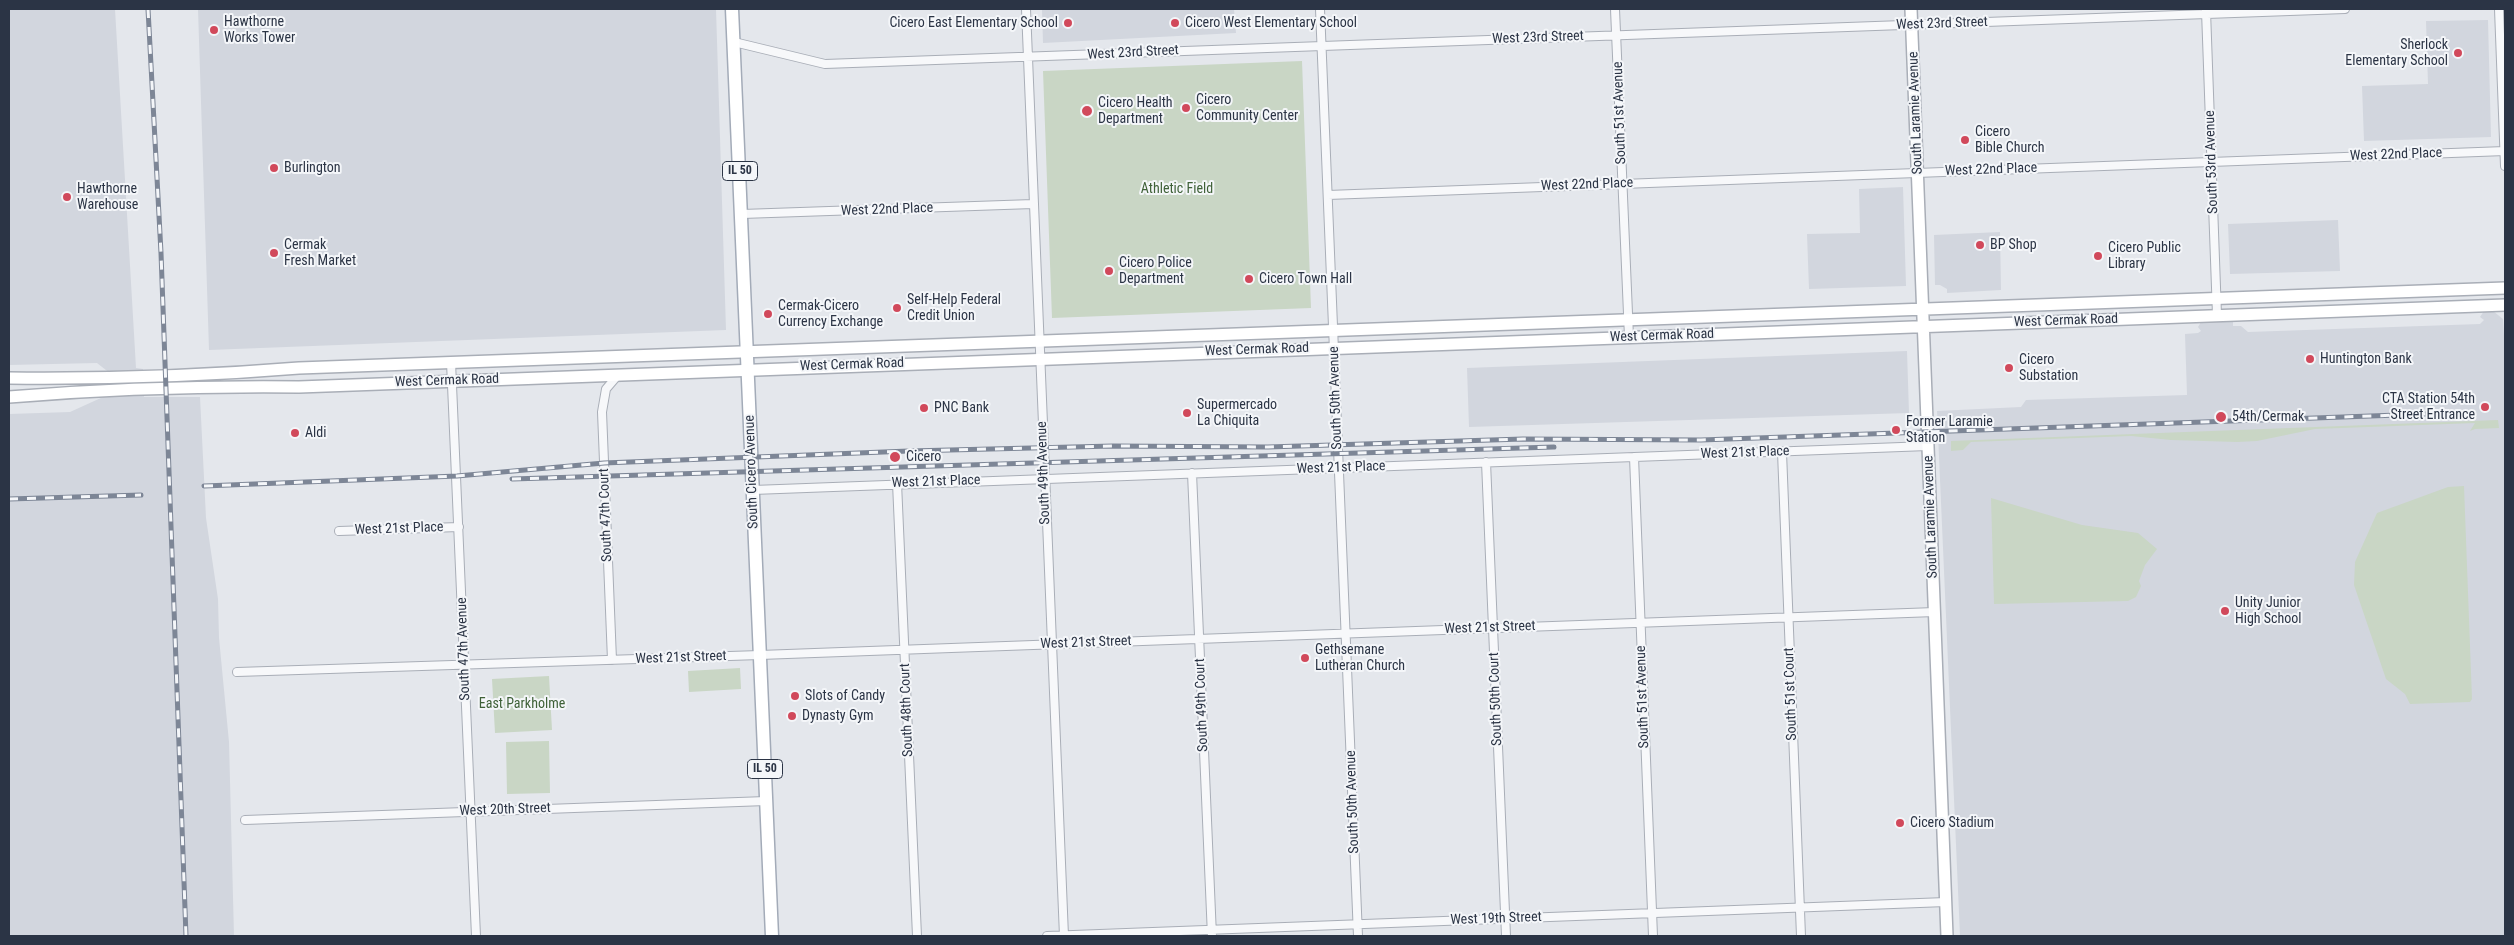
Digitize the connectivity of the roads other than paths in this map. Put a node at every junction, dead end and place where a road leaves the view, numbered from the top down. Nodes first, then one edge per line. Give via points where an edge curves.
1 (732, 9) edge
2 (1026, 9) edge
3 (1320, 9) edge
4 (1615, 9) edge
5 (1911, 9) edge
6 (2344, 9) edge
7 (2499, 9) edge
8 (2206, 11) edge
9 (1912, 25) junction
10 (1616, 35) junction
11 (734, 42) junction
12 (1321, 46) junction
13 (1028, 58) junction
14 (2505, 151) edge
15 (2212, 162) junction
16 (2505, 166) edge
17 (1918, 173) junction
18 (1622, 184) junction
19 (1328, 194) junction
20 (1033, 204) junction
21 (742, 214) junction
22 (2505, 288) edge
23 (2217, 299) junction
24 (2505, 305) edge
25 (1924, 310) junction
26 (2218, 315) junction
27 (1628, 320) junction
28 (1924, 326) junction
29 (1333, 331) junction
30 (1629, 337) junction
31 (1038, 342) junction
32 (1334, 348) junction
33 (747, 352) junction
34 (1039, 358) junction
35 (451, 362) junction
36 (748, 370) junction
37 (618, 375) junction
38 (9, 378) edge
39 (452, 380) junction
40 (9, 397) edge
41 (1928, 446) junction
42 (1782, 452) junction
43 (1634, 457) junction
44 (1486, 462) junction
45 (1339, 468) junction
46 (1192, 473) junction
47 (1044, 478) junction
48 (897, 483) junction
49 (753, 490) junction
50 (459, 527) junction
51 (339, 532) dead end
52 (1935, 612) junction
53 (1788, 617) junction
54 (1640, 623) junction
55 (1493, 628) junction
56 (1346, 634) junction
57 (1200, 639) junction
58 (1051, 645) junction
59 (904, 650) junction
60 (760, 656) junction
61 (612, 660) junction
62 (464, 665) junction
63 (237, 672) dead end
64 (766, 801) junction
65 (470, 812) junction
66 (245, 820) dead end
67 (1946, 902) junction
68 (1800, 908) junction
69 (1652, 913) junction
70 (1505, 919) junction
71 (1358, 924) junction
72 (1212, 933) edge
73 (476, 936) edge
74 (772, 936) edge
75 (917, 936) edge
76 (1047, 936) edge
77 (1064, 936) edge
78 (1358, 936) edge
79 (1506, 936) edge
80 (1653, 936) edge
81 (1801, 936) edge
82 (1947, 936) edge

1 - 11 main road, South Cicero Avenue / IL 50
2 - 13 street, South 49th Avenue
3 - 12 street, South 50th Avenue
4 - 10 street, South 51st Avenue
5 - 9 main road, South Laramie Avenue
6 - 8 street, West 23rd Street
7 - 14 street
8 - 9 street, West 23rd Street
8 - 15 street, South 53rd Avenue
9 - 10 street, West 23rd Street
9 - 17 main road, South Laramie Avenue
10 - 12 street, West 23rd Street
10 - 18 street, South 51st Avenue
11 - 13 street, West 23rd Street via 825,64
11 - 21 main road, South Cicero Avenue / IL 50
12 - 13 street, West 23rd Street
12 - 19 street, South 50th Avenue
13 - 20 street, South 49th Avenue
14 - 15 street, West 22nd Place
14 - 16 street
15 - 17 street, West 22nd Place
15 - 23 street, South 53rd Avenue
17 - 18 street, West 22nd Place
17 - 25 main road, South Laramie Avenue
18 - 19 street, West 22nd Place
18 - 27 street, South 51st Avenue
19 - 29 street, South 50th Avenue
20 - 21 street, West 22nd Place
20 - 31 street, South 49th Avenue
21 - 33 main road, South Cicero Avenue / IL 50
22 - 23 main road, West Cermak Road
23 - 25 main road, West Cermak Road
23 - 26 street, South 53rd Avenue
24 - 26 main road, West Cermak Road
25 - 27 main road, West Cermak Road
25 - 28 main road, South Laramie Avenue
26 - 28 main road, West Cermak Road
27 - 29 main road, West Cermak Road
27 - 30 street, South 51st Avenue
28 - 30 main road, West Cermak Road
28 - 41 main road, South Laramie Avenue
29 - 31 main road, West Cermak Road
29 - 32 street, South 50th Avenue
30 - 32 main road, West Cermak Road
31 - 33 main road, West Cermak Road
31 - 34 street, South 49th Avenue
32 - 34 main road, West Cermak Road
32 - 45 street, South 50th Avenue
33 - 35 main road, West Cermak Road
33 - 36 main road, South Cicero Avenue / IL 50
34 - 36 main road, West Cermak Road
34 - 47 street, South 49th Avenue
35 - 38 main road, West Cermak Road via 214,375
35 - 39 street, South 47th Avenue
36 - 37 main road, West Cermak Road
36 - 49 main road, South Cicero Avenue / IL 50
37 - 39 main road, West Cermak Road
37 - 61 street, South 47th Court via 606,390 602,412
39 - 40 main road, West Cermak Road via 93,390
39 - 50 street, South 47th Avenue
41 - 42 street, West 21st Place
41 - 52 main road, South Laramie Avenue
42 - 43 street, West 21st Place
42 - 53 street, South 51st Court
43 - 44 street, West 21st Place
43 - 54 street, South 51st Avenue
44 - 45 street, West 21st Place
44 - 55 street, South 50th Court
45 - 46 street, West 21st Place
45 - 56 street, South 50th Avenue
46 - 47 street, West 21st Place
46 - 57 street, South 49th Court
47 - 48 street, West 21st Place
47 - 58 street, South 49th Avenue
48 - 49 street, West 21st Place
48 - 59 street, South 48th Court
49 - 60 main road, South Cicero Avenue / IL 50
50 - 51 street, West 21st Place
50 - 62 street, South 47th Avenue
52 - 53 street, West 21st Street
52 - 67 main road, South Laramie Avenue
53 - 54 street, West 21st Street
53 - 68 street, South 51st Court
54 - 55 street, West 21st Street
54 - 69 street, South 51st Avenue
55 - 56 street, West 21st Street
55 - 70 street, South 50th Court
56 - 57 street, West 21st Street
56 - 71 street, South 50th Avenue
57 - 58 street, West 21st Street
57 - 72 street, South 49th Court
58 - 59 street, West 21st Street
58 - 77 street, South 49th Avenue
59 - 60 street, West 21st Street
59 - 75 street, South 48th Court
60 - 61 street, West 21st Street
60 - 64 main road, South Cicero Avenue / IL 50
61 - 62 street, West 21st Street
62 - 63 street, West 21st Street
62 - 65 street, South 47th Avenue
64 - 65 street, West 20th Street
64 - 74 main road, South Cicero Avenue / IL 50
65 - 66 street, West 20th Street
65 - 73 street, South 47th Avenue
67 - 68 street, West 19th Street
67 - 82 main road, South Laramie Avenue
68 - 69 street, West 19th Street
68 - 81 street, South 51st Court
69 - 70 street, West 19th Street
69 - 80 street, South 51st Avenue
70 - 71 street, West 19th Street
70 - 79 street, South 50th Court
71 - 72 street, West 19th Street
71 - 78 street, South 50th Avenue
72 - 77 street, West 19th Street
76 - 77 street, West 19th Street

